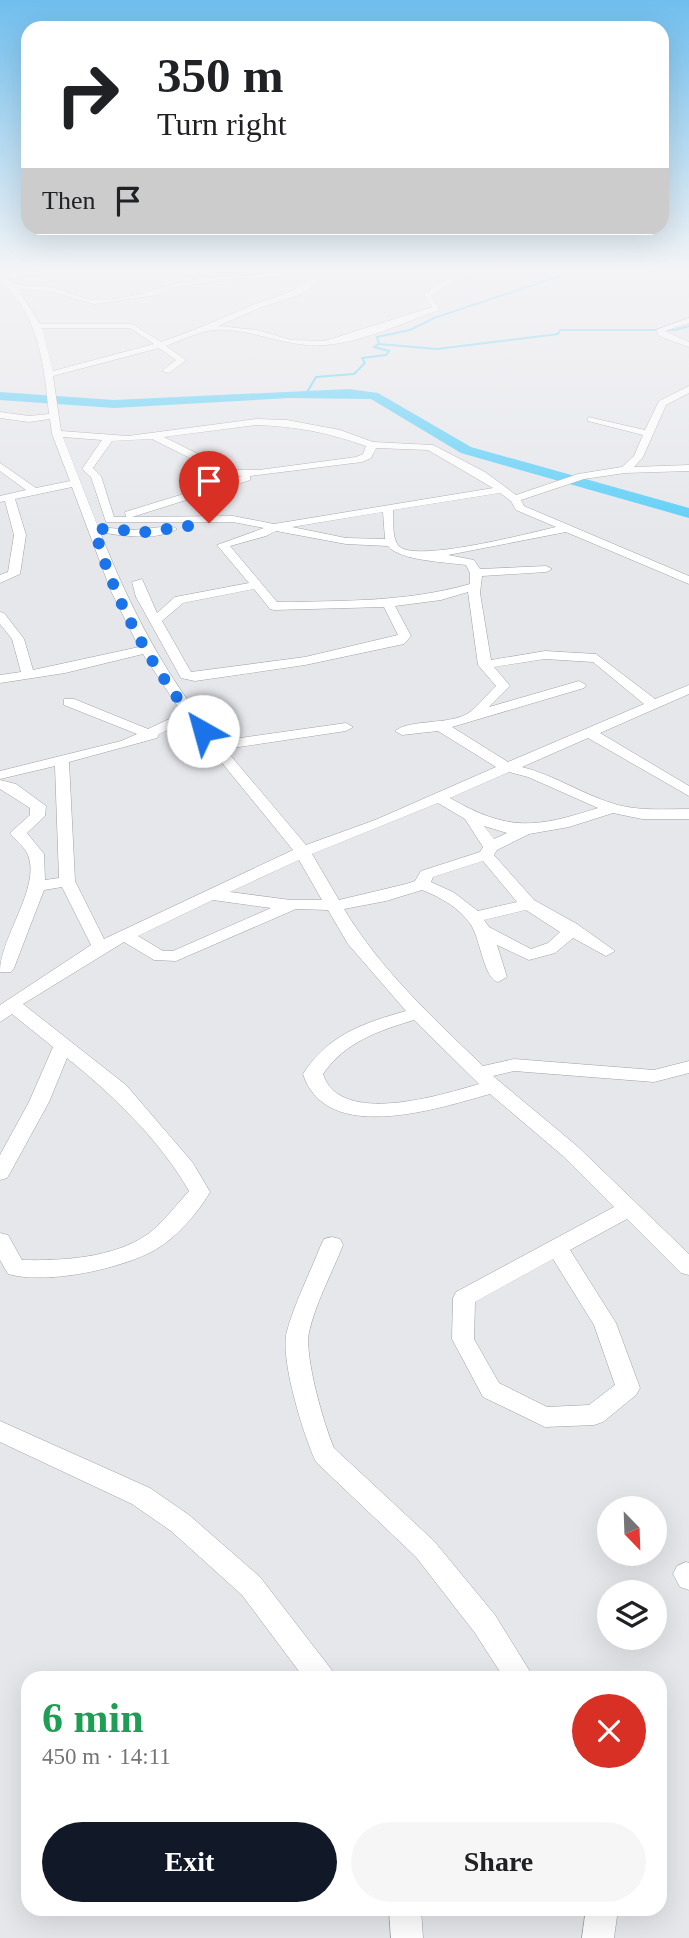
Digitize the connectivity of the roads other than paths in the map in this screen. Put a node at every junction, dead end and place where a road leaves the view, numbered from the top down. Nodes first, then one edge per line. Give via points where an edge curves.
1 (44, 357) edge
2 (113, 357) edge
3 (177, 357) edge
4 (166, 371) dead end
5 (47, 375) junction
6 (689, 389) edge
7 (672, 397) junction
8 (689, 398) edge
9 (52, 407) junction
10 (0, 415) edge
11 (591, 419) dead end
12 (647, 433) junction
13 (57, 435) junction
14 (156, 438) junction
15 (108, 439) junction
16 (372, 445) junction
17 (0, 466) edge
18 (689, 468) edge
19 (625, 470) junction
20 (259, 473) junction
21 (76, 483) junction
22 (501, 490) junction
23 (33, 491) junction
24 (4, 498) edge
25 (515, 499) junction
26 (388, 508) junction
27 (233, 519) junction
28 (110, 520) junction
29 (275, 527) junction
30 (567, 528) junction
31 (95, 530) junction
32 (390, 543) junction
33 (428, 556) junction
34 (546, 569) dead end
35 (0, 579) edge
36 (476, 579) junction
37 (689, 580) edge
38 (138, 582) dead end
39 (258, 585) junction
40 (431, 597) junction
41 (388, 603) junction
42 (476, 604) junction
43 (0, 616) edge
44 (156, 620) junction
45 (167, 641) junction
46 (145, 647) junction
47 (485, 664) junction
48 (28, 675) junction
49 (0, 680) edge
50 (579, 685) dead end
51 (689, 689) edge
52 (69, 702) dead end
53 (654, 705) junction
54 (190, 715) junction
55 (472, 717) junction
56 (441, 726) junction
57 (346, 727) dead end
58 (402, 731) dead end
59 (588, 732) junction
60 (152, 735) junction
61 (216, 746) junction
62 (62, 762) junction
63 (505, 767) junction
64 (0, 775) edge
65 (0, 784) edge
66 (689, 792) edge
67 (439, 798) junction
68 (612, 808) junction
69 (689, 814) edge
70 (470, 816) junction
71 (526, 829) junction
72 (489, 851) junction
73 (303, 852) junction
74 (67, 881) junction
75 (422, 884) junction
76 (37, 886) junction
77 (211, 895) junction
78 (528, 904) junction
79 (291, 905) junction
80 (334, 905) junction
81 (478, 924) junction
82 (571, 928) junction
83 (124, 935) junction
84 (102, 946) junction
85 (607, 951) dead end
86 (5, 968) dead end
87 (498, 976) dead end
88 (6, 1010) edge
89 (418, 1013) junction
90 (62, 1047) junction
91 (689, 1067) edge
92 (486, 1080) junction
93 (0, 1173) edge
94 (629, 1208) junction
95 (0, 1241) edge
96 (332, 1245) dead end
97 (556, 1246) junction
98 (689, 1267) edge
99 (0, 1431) edge
100 (316, 1671) edge
101 (515, 1671) edge
102 (405, 1916) edge
103 (602, 1916) edge
104 (407, 1938) edge
105 (597, 1938) edge

1 - 5 street
2 - 5 street
3 - 4 street via 182,360
5 - 9 street
6 - 7 street
7 - 8 street
7 - 12 street via 662,403
9 - 10 street via 29,419
9 - 13 street
11 - 12 street
12 - 19 street via 638,457
13 - 15 street
13 - 21 street
14 - 15 street
14 - 16 street via 270,422 318,428
14 - 20 street via 223,472
15 - 28 street via 87,469 96,476
16 - 20 street via 367,456 358,460
16 - 22 street via 430,447
17 - 23 street
18 - 19 street
19 - 25 street via 566,481
20 - 28 street
21 - 23 street
21 - 31 street
22 - 25 street
22 - 26 street
23 - 24 street
24 - 35 street via 20,535 14,574
25 - 30 street via 520,508
26 - 29 street
26 - 32 street
27 - 28 street
27 - 29 street
27 - 31 street via 139,533
29 - 32 street via 346,541
29 - 39 street via 223,544
30 - 33 street
30 - 37 street
31 - 46 street via 117,591
32 - 33 street via 399,552
33 - 36 street via 466,560
34 - 36 street
36 - 40 street
36 - 42 street
38 - 44 street
39 - 41 street via 279,608
39 - 44 street via 179,600
40 - 41 street
40 - 42 street
41 - 45 street via 404,639 306,661 190,676
42 - 47 street
43 - 48 street via 22,647
44 - 45 street
45 - 46 street
46 - 48 street
46 - 54 street
47 - 53 street via 545,655 596,658
47 - 55 street via 503,686
48 - 49 street
50 - 55 street
51 - 53 street
52 - 60 street
53 - 59 street
54 - 60 street
54 - 61 street
55 - 56 street
56 - 58 street
56 - 63 street
57 - 61 street
59 - 63 street
59 - 66 street
60 - 62 street
61 - 73 street
62 - 64 street
62 - 74 street
63 - 67 street
63 - 68 street
65 - 76 street via 38,807 37,816 18,833 36,854
67 - 70 street
67 - 73 street
68 - 69 street via 642,814
68 - 71 street via 562,824
70 - 71 street
70 - 72 street
71 - 72 street
72 - 75 street via 427,874
72 - 78 street
73 - 77 street
73 - 80 street
74 - 76 street
74 - 84 street
75 - 80 street via 397,894
75 - 81 street via 444,893
76 - 86 street
77 - 79 street
77 - 83 street
78 - 81 street
78 - 82 street
79 - 80 street
79 - 83 street via 176,956 160,956
80 - 89 street via 354,940
81 - 82 street via 529,955 554,947 566,939
81 - 87 street
82 - 85 street
83 - 84 street
84 - 88 street
88 - 90 street
89 - 92 street
89 - 92 street via 337,1043 313,1074 323,1095 338,1103 399,1110
90 - 93 street via 39,1102
90 - 95 street via 119,1090 186,1168 200,1192 164,1232 141,1248 57,1270 16,1268
91 - 92 street via 654,1076 514,1065
92 - 94 street
94 - 97 street
94 - 98 street
96 - 101 street via 298,1334 314,1430 338,1468 425,1549
97 - 97 street via 464,1298 463,1339 491,1390 545,1417 594,1415 628,1388 605,1323
99 - 100 street via 141,1496 180,1522 251,1586
102 - 104 street
103 - 105 street

